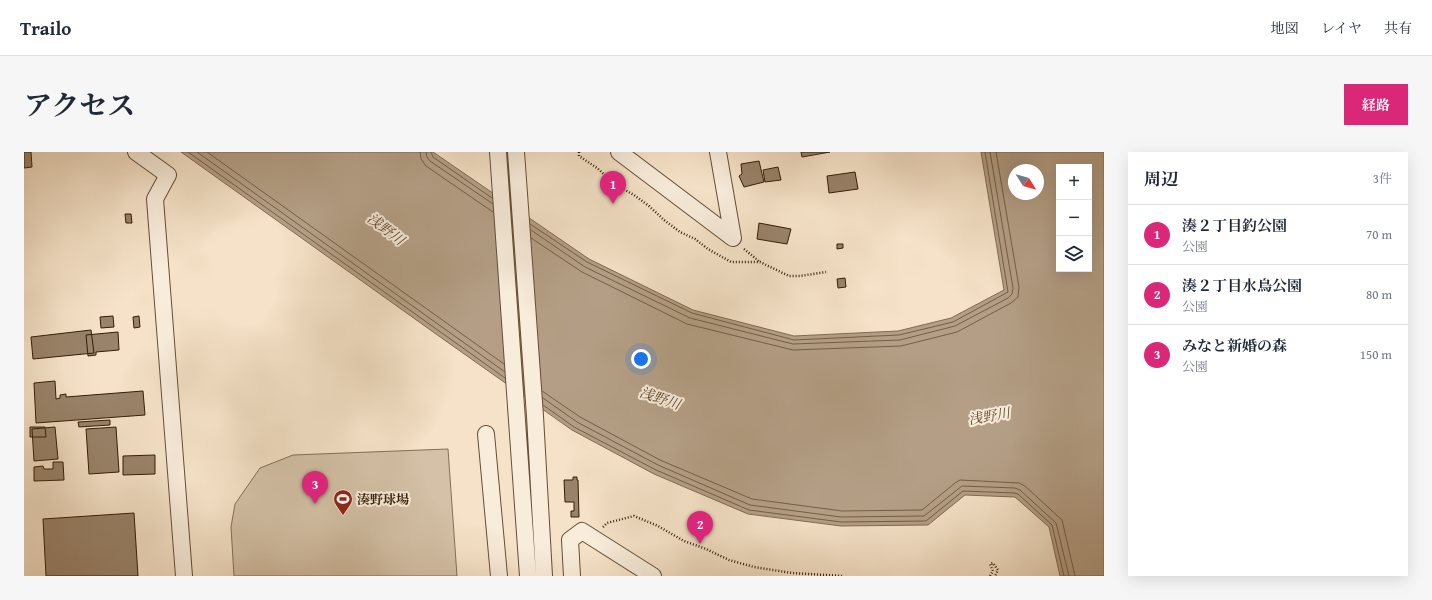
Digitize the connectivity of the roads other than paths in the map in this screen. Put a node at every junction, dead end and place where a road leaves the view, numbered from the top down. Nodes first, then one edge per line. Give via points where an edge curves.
1 (136, 152) edge
2 (498, 152) edge
3 (516, 152) edge
4 (619, 152) edge
5 (718, 152) edge
6 (486, 434) dead end
7 (184, 576) edge
8 (499, 576) edge
9 (528, 576) edge
10 (544, 576) edge
11 (572, 576) edge
12 (653, 576) edge

1 - 7 street via 168,175 155,200
2 - 9 street
3 - 10 street
4 - 5 street via 733,238
6 - 8 street
11 - 12 street via 570,540 582,531

